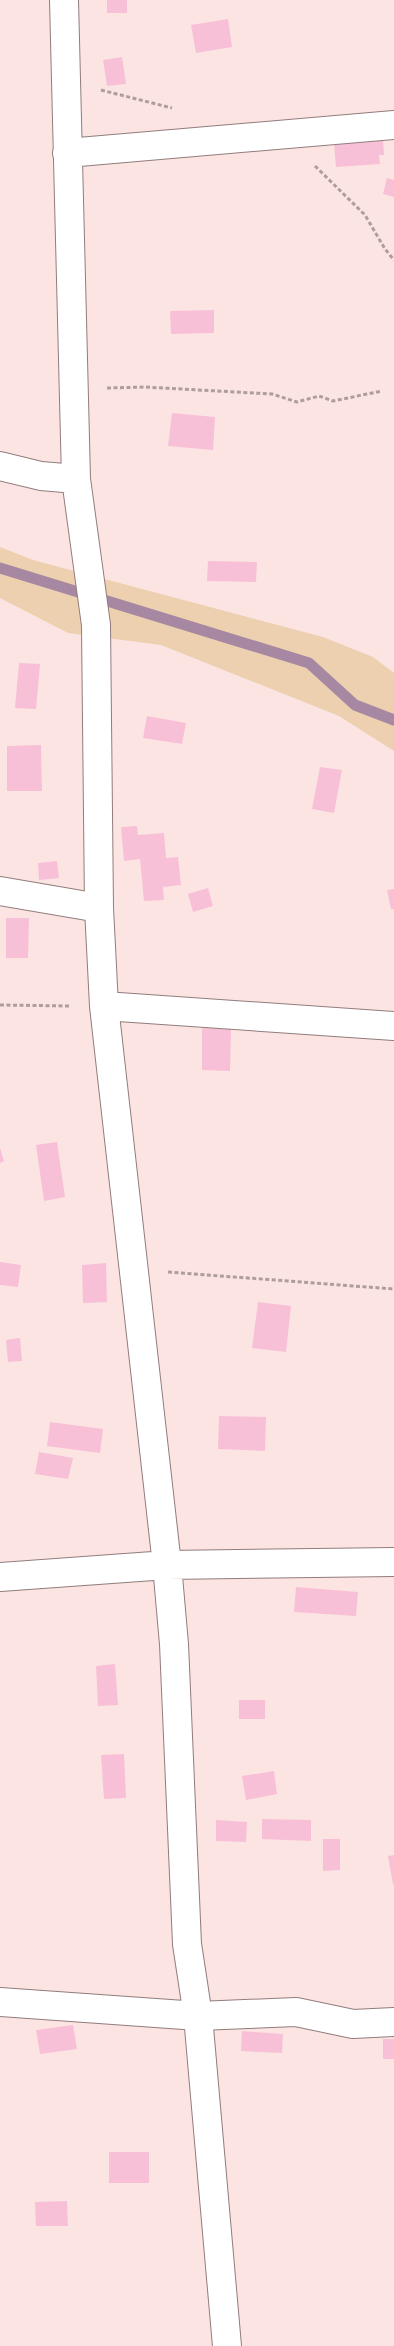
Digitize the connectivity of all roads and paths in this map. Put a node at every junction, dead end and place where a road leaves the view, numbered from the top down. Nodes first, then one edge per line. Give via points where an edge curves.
1 (64, 0) edge
2 (66, 73) junction
3 (174, 109) dead end
4 (394, 125) edge
5 (67, 153) junction
6 (310, 162) dead end
7 (394, 260) edge
8 (74, 390) junction
9 (382, 392) dead end
10 (0, 466) edge
11 (76, 479) junction
12 (0, 891) edge
13 (99, 908) junction
14 (0, 1005) edge
15 (104, 1006) junction
16 (394, 1026) edge
17 (133, 1270) junction
18 (394, 1289) edge
19 (394, 1562) edge
20 (167, 1565) junction
21 (0, 1577) edge
22 (0, 2002) edge
23 (198, 2016) junction
24 (394, 2022) edge
25 (227, 2346) edge

1 - 2 street
2 - 3 path via 106,92
2 - 5 street
4 - 5 street
5 - 8 street
6 - 7 path via 365,215
8 - 9 path via 145,387 272,394 297,402 319,396 333,401
8 - 11 street
10 - 11 street via 41,476
11 - 13 street via 96,625
12 - 13 street
13 - 15 street
14 - 15 path
15 - 16 street
15 - 17 street
17 - 18 path
17 - 20 street
19 - 20 street
20 - 21 street
20 - 23 street via 174,1644 187,1944
22 - 23 street
23 - 24 street via 296,2012 353,2024
23 - 25 street

